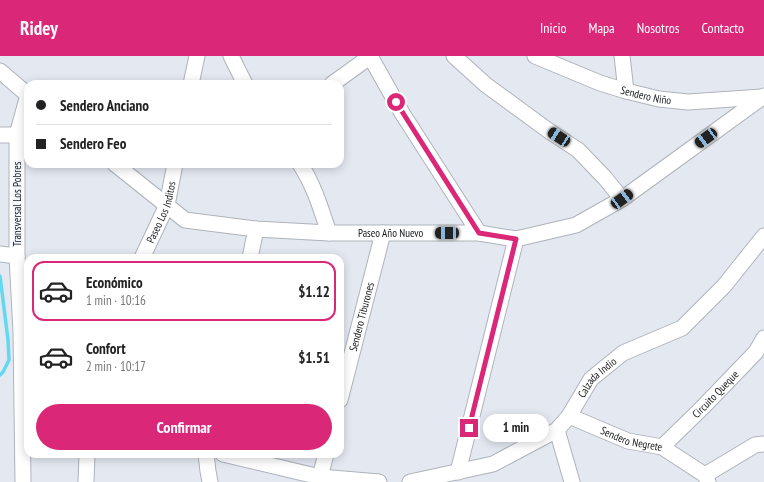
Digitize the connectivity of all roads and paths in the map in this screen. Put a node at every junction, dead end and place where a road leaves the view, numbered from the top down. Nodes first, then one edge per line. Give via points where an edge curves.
1 (197, 56) edge
2 (231, 56) edge
3 (370, 56) edge
4 (454, 56) edge
5 (535, 56) edge
6 (622, 56) edge
7 (0, 71) edge
8 (192, 80) edge
9 (243, 80) edge
10 (337, 80) edge
11 (626, 91) junction
12 (24, 92) edge
13 (763, 96) edge
14 (24, 110) edge
15 (0, 135) edge
16 (17, 135) junction
17 (120, 168) edge
18 (174, 168) edge
19 (303, 168) edge
20 (622, 199) junction
21 (167, 205) junction
22 (256, 229) junction
23 (329, 232) junction
24 (383, 233) junction
25 (479, 233) junction
26 (764, 236) edge
27 (516, 239) junction
28 (0, 254) edge
29 (144, 254) edge
30 (251, 254) edge
31 (17, 256) junction
32 (24, 331) edge
33 (764, 338) edge
34 (344, 384) edge
35 (569, 416) junction
36 (557, 430) junction
37 (764, 444) edge
38 (662, 447) junction
39 (87, 458) edge
40 (206, 458) edge
41 (240, 458) edge
42 (325, 458) edge
43 (458, 472) junction
44 (320, 477) junction
45 (706, 478) edge
46 (23, 482) edge
47 (86, 482) edge
48 (210, 482) edge
49 (379, 482) edge
50 (410, 482) edge
51 (572, 482) edge

1 - 8 street
2 - 9 street
3 - 10 street
3 - 25 street via 402,113
4 - 20 street via 486,85 578,150
5 - 11 street, Sendero Niño
6 - 11 street
7 - 12 street
11 - 13 street, Sendero Niño via 659,99 688,102
13 - 20 street, Paseo Año Nuevo
14 - 16 street, Transversal Los Pobres
15 - 16 street
16 - 31 street, Transversal Los Pobres
17 - 21 street, Paseo Año Nuevo
18 - 21 street, Paseo Los Inditos
19 - 23 street via 319,202
20 - 27 street, Paseo Año Nuevo via 576,225
21 - 22 street, Paseo Año Nuevo via 185,220
21 - 29 street, Paseo Los Inditos
22 - 23 street, Paseo Año Nuevo
22 - 30 street
23 - 24 street, Paseo Año Nuevo
24 - 25 street, Paseo Año Nuevo
24 - 34 street, Sendero Tiburones
25 - 27 street, Paseo Año Nuevo
26 - 35 street, Calzada Indio via 724,286 682,328 623,352 591,380
27 - 43 street
28 - 31 street
31 - 32 street, Transversal Los Pobres
32 - 46 street, Transversal Los Pobres
33 - 38 street, Circuito Queque via 756,352
35 - 36 street, Calzada Indio
35 - 38 street, Sendero Negrete via 628,441
36 - 43 street, Calzada Indio via 493,464
36 - 51 street
37 - 45 street via 755,445
38 - 45 street, Sendero Negrete
39 - 47 street
40 - 48 street
41 - 44 street
42 - 44 street
43 - 50 street, Calzada Indio
44 - 49 street

